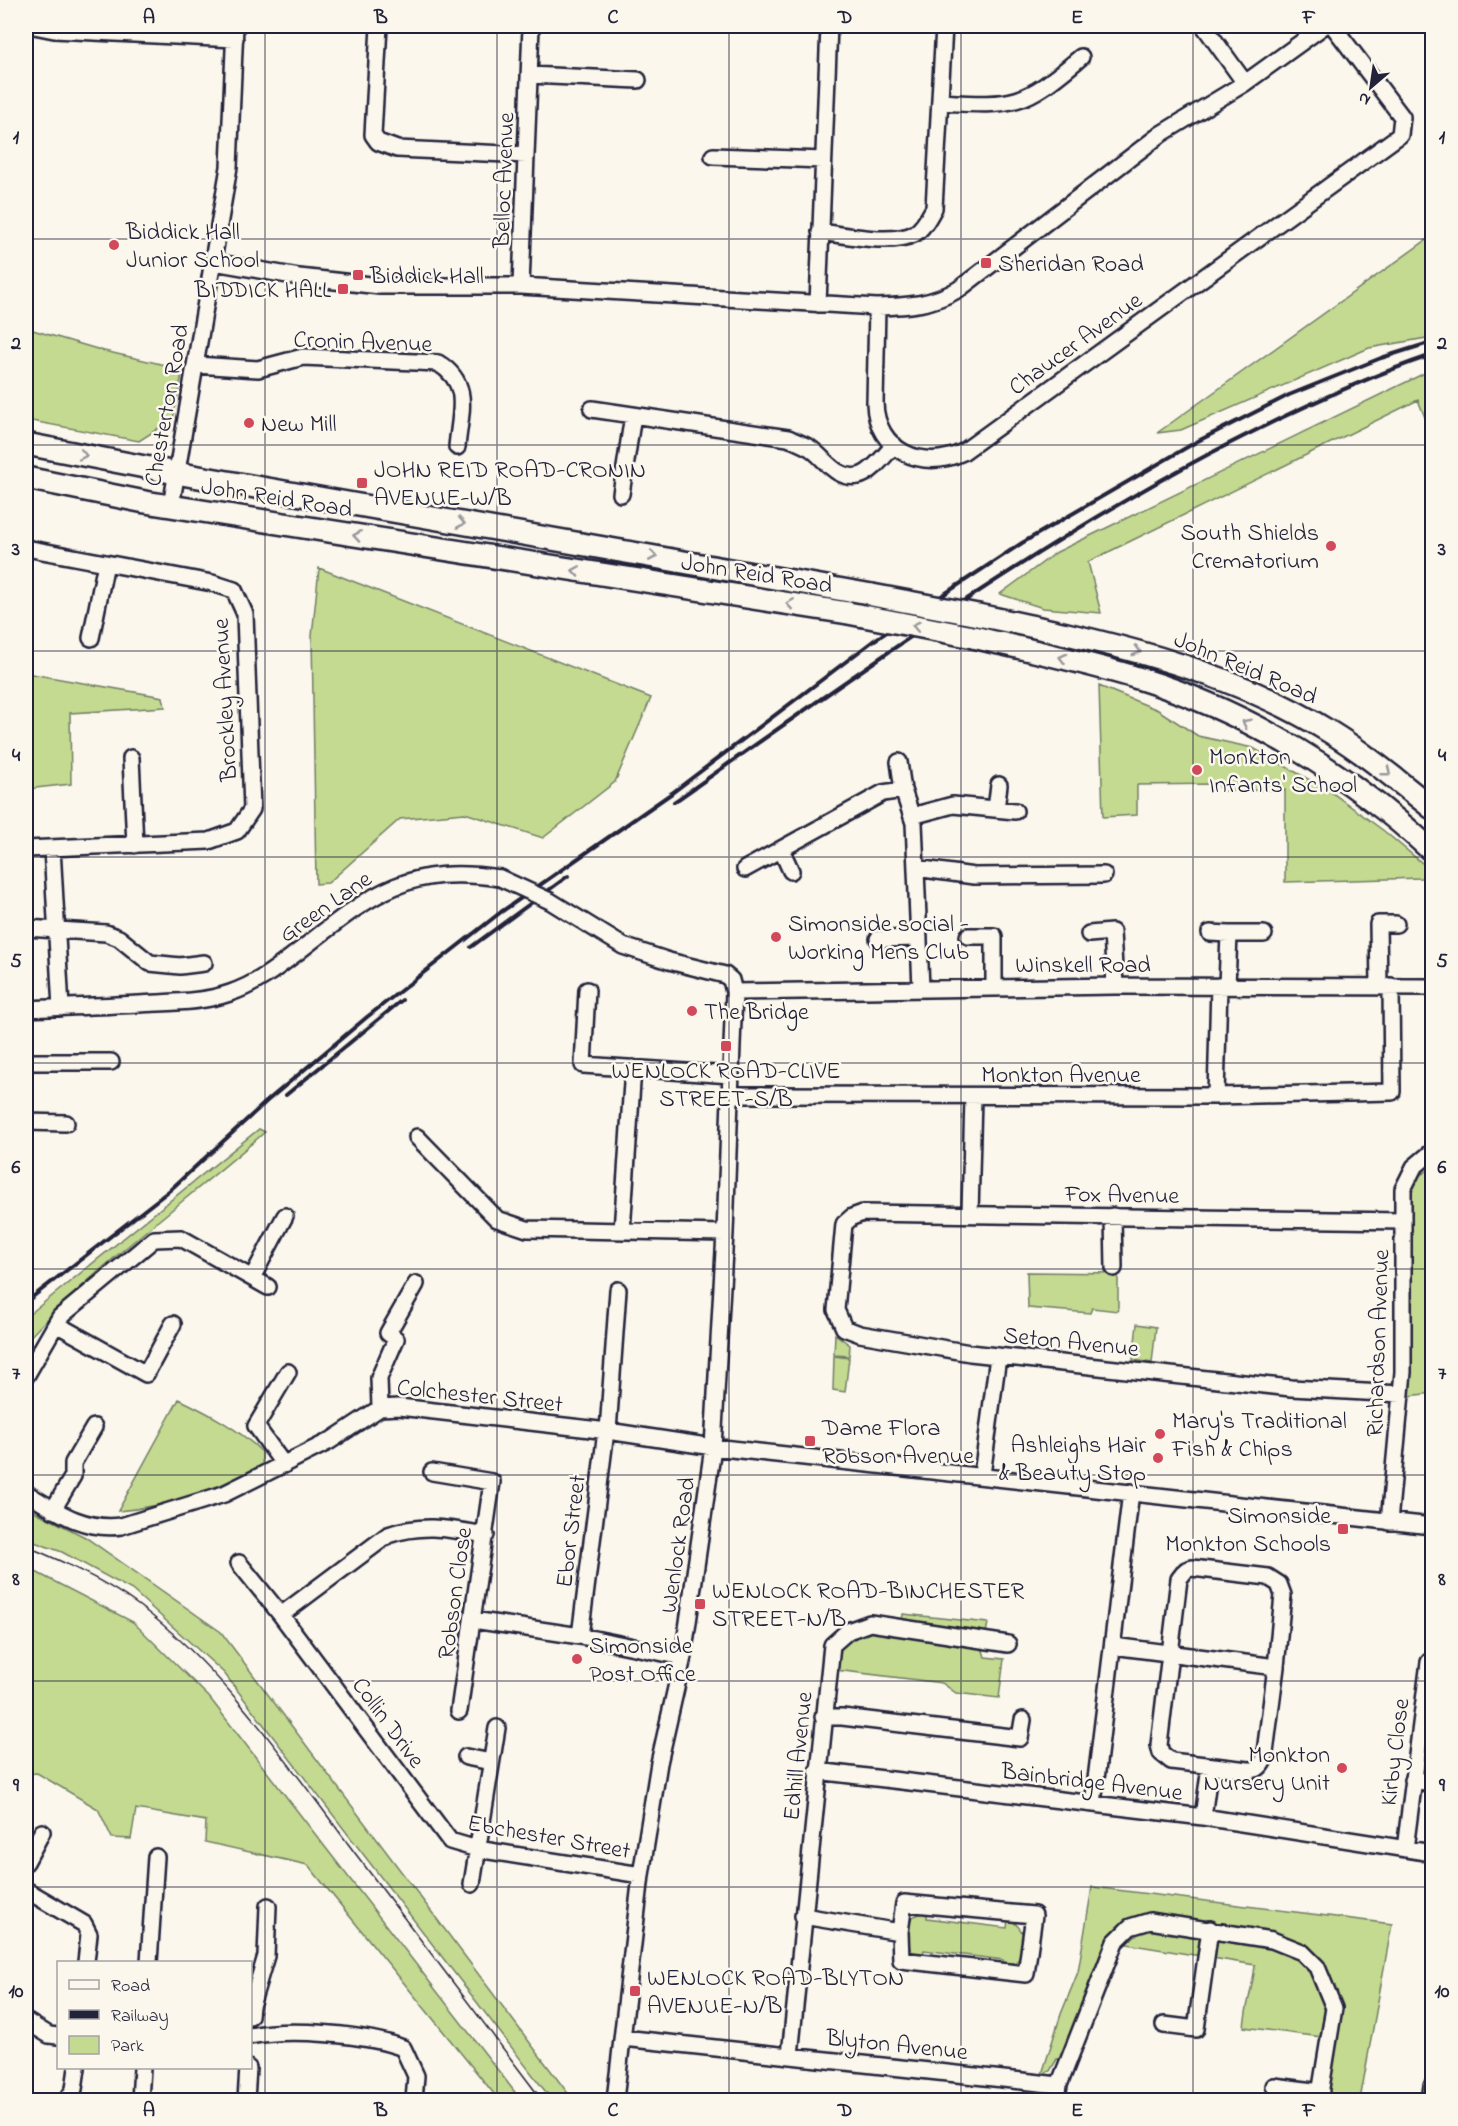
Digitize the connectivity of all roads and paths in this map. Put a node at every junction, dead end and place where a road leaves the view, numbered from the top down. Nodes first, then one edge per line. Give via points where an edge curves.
1 (34, 26) edge
2 (379, 26) edge
3 (531, 26) edge
4 (829, 26) edge
5 (944, 26) edge
6 (1204, 26) edge
7 (1324, 26) edge
8 (1333, 26) edge
9 (104, 29) edge
10 (235, 32) edge
11 (1081, 57) dead end
12 (529, 75) junction
13 (638, 80) dead end
14 (1245, 83) junction
15 (940, 102) junction
16 (526, 155) junction
17 (713, 156) dead end
18 (823, 160) junction
19 (820, 232) junction
20 (214, 262) junction
21 (521, 286) junction
22 (818, 304) junction
23 (878, 307) junction
24 (196, 365) junction
25 (592, 409) dead end
26 (633, 415) junction
27 (26, 444) edge
28 (894, 446) junction
29 (457, 447) dead end
30 (176, 473) junction
31 (26, 478) edge
32 (621, 495) dead end
33 (171, 506) junction
34 (26, 548) edge
35 (106, 563) junction
36 (91, 638) dead end
37 (1330, 732) junction
38 (131, 758) dead end
39 (899, 762) dead end
40 (999, 785) dead end
41 (903, 790) junction
42 (1432, 808) edge
43 (996, 809) junction
44 (1015, 811) dead end
45 (912, 816) junction
46 (1432, 842) edge
47 (135, 844) junction
48 (26, 849) edge
49 (52, 849) junction
50 (782, 849) junction
51 (1432, 851) edge
52 (916, 868) junction
53 (745, 869) dead end
54 (791, 871) dead end
55 (1104, 875) dead end
56 (1396, 924) dead end
57 (26, 928) edge
58 (57, 931) junction
59 (1210, 933) dead end
60 (1089, 934) dead end
61 (1229, 934) junction
62 (1264, 934) dead end
63 (968, 936) dead end
64 (919, 938) junction
65 (878, 939) dead end
66 (204, 963) dead end
67 (1115, 986) junction
68 (1223, 986) junction
69 (1385, 986) junction
70 (994, 987) junction
71 (1432, 987) edge
72 (921, 988) junction
73 (587, 990) dead end
74 (734, 992) junction
75 (61, 1008) junction
76 (26, 1009) edge
77 (26, 1062) edge
78 (111, 1062) dead end
79 (633, 1068) junction
80 (731, 1075) junction
81 (730, 1095) junction
82 (1216, 1096) junction
83 (973, 1097) junction
84 (26, 1122) edge
85 (66, 1123) dead end
86 (417, 1137) dead end
87 (1432, 1152) edge
88 (970, 1214) junction
89 (285, 1216) dead end
90 (1113, 1216) junction
91 (1403, 1221) junction
92 (844, 1224) joint
93 (622, 1231) junction
94 (726, 1233) junction
95 (1114, 1268) dead end
96 (252, 1278) junction
97 (416, 1284) dead end
98 (268, 1287) dead end
99 (618, 1290) dead end
100 (56, 1324) junction
101 (172, 1324) dead end
102 (998, 1356) junction
103 (288, 1372) dead end
104 (26, 1376) edge
105 (1401, 1394) junction
106 (380, 1408) junction
107 (94, 1427) dead end
108 (607, 1431) junction
109 (713, 1447) junction
110 (284, 1464) junction
111 (432, 1472) dead end
112 (982, 1476) junction
113 (1131, 1492) junction
114 (26, 1493) edge
115 (53, 1509) junction
116 (1389, 1522) junction
117 (1432, 1526) edge
118 (486, 1534) junction
119 (239, 1563) dead end
120 (281, 1615) junction
121 (473, 1620) junction
122 (579, 1636) junction
123 (1008, 1644) dead end
124 (1113, 1646) junction
125 (1169, 1653) junction
126 (683, 1657) junction
127 (1429, 1662) dead end
128 (1276, 1667) junction
129 (459, 1711) dead end
130 (823, 1717) junction
131 (1023, 1720) dead end
132 (497, 1728) dead end
133 (466, 1757) dead end
134 (491, 1762) junction
135 (1210, 1766) junction
136 (817, 1771) junction
137 (1413, 1780) junction
138 (1432, 1783) edge
139 (1094, 1804) junction
140 (1203, 1817) junction
141 (42, 1832) dead end
142 (450, 1841) joint
143 (477, 1849) junction
144 (1405, 1849) junction
145 (1432, 1853) edge
146 (156, 1857) dead end
147 (26, 1862) edge
148 (641, 1875) junction
149 (472, 1884) dead end
150 (26, 1890) edge
151 (268, 1906) dead end
152 (803, 1916) junction
153 (1210, 1929) junction
154 (900, 1932) junction
155 (86, 1961) edge
156 (149, 1961) edge
157 (252, 2003) edge
158 (26, 2021) edge
159 (1164, 2025) dead end
160 (57, 2036) edge
161 (252, 2036) edge
162 (623, 2038) junction
163 (790, 2055) junction
164 (77, 2069) edge
165 (142, 2069) edge
166 (248, 2069) edge
167 (1274, 2086) dead end
168 (1432, 2086) edge
169 (1058, 2093) edge
170 (1320, 2096) edge
171 (67, 2100) edge
172 (140, 2100) edge
173 (246, 2100) edge
174 (414, 2100) edge
175 (615, 2100) edge
176 (1430, 2100) edge

1 - 9 street via 54,30
2 - 16 street via 373,135 378,142 397,149
3 - 12 street, Belloc Avenue
4 - 18 street
5 - 15 street
6 - 14 street
7 - 14 street
8 - 28 street, Chaucer Avenue via 1402,117 1400,135 963,452 932,462
9 - 10 street
10 - 20 street, Chesterton Road via 229,167
11 - 15 street via 1046,87 1017,102
12 - 13 street
12 - 16 street, Belloc Avenue
14 - 23 street via 1161,134 959,290 939,301 916,306
15 - 19 street via 934,208 926,223 915,233 895,239
16 - 21 street, Belloc Avenue
17 - 18 street
18 - 19 street
19 - 22 street
20 - 21 street via 380,286
20 - 24 street, Chesterton Road
21 - 22 street
22 - 23 street
23 - 28 street, Chaucer Avenue via 875,417 882,434
24 - 29 street, Cronin Avenue via 258,369 303,357 438,363 450,370 462,391
24 - 30 street, Chesterton Road
25 - 26 street
26 - 28 street via 788,438 812,449 846,475 864,473
26 - 32 street
27 -> 30 highway, John Reid Road
30 - 33 street, Chesterton Road
30 -> 37 highway, John Reid Road, bridge via 872,595 1086,637 1174,662 1247,690
31 - 33 highway, John Reid Road
51 -> 33 highway, John Reid Road, bridge via 1345,781 1288,746 1193,698 1141,679 973,637 848,613
34 - 35 street, Brockley Avenue
35 - 36 street
35 - 47 street, Brockley Avenue via 234,590 245,614 252,809 237,831 209,841
37 -> 42 highway, John Reid Road
37 - 46 highway via 1322,750 1329,758 1417,823
38 - 47 street
39 - 41 street
40 - 43 street
41 - 45 street
41 - 50 street via 882,793
43 - 44 street
43 - 45 street via 953,805
45 - 52 street
47 - 49 street, Brockley Avenue
48 - 49 street, Brockley Avenue
49 - 58 street
50 - 53 street
50 - 54 street
52 - 55 street via 974,876
52 - 64 street
56 - 69 street via 1378,924
57 - 58 street
58 - 66 street via 106,933 119,938 150,963 180,974
58 - 75 street
59 - 61 street
60 - 67 street via 1112,932
61 - 62 street
61 - 68 street
63 - 70 street via 994,936
64 - 65 street
64 - 72 street
67 - 68 street, Winskell Road
67 - 70 street, Winskell Road
68 - 69 street, Winskell Road
68 - 82 street
69 - 71 street, Winskell Road
69 - 82 street, Monkton Avenue via 1392,1092
70 - 72 street, Winskell Road
72 - 74 street, Winskell Road
73 - 79 street via 583,1065
74 - 75 street, Green Lane, bridge via 725,975 623,946 550,901 500,878 458,873 392,886 357,906 269,975 229,993 187,1001
74 - 80 street, Wenlock Road
75 - 76 street, Green Lane
77 - 78 street
79 - 80 street
79 - 93 street
80 - 81 street, Wenlock Road
81 - 83 street, Monkton Avenue
81 - 94 street, Wenlock Road
82 - 83 street, Monkton Avenue
83 - 88 street
84 - 85 street
86 - 93 street via 497,1219 527,1229
87 - 91 street, Richardson Avenue via 1414,1167 1403,1189
88 - 90 street, Fox Avenue
88 - 92 street, Fox Avenue via 863,1213
89 - 96 street
90 - 91 street, Fox Avenue
90 - 95 street
91 - 105 street, Richardson Avenue
92 - 102 street, Seton Avenue via 836,1310 844,1328 860,1334
93 - 94 street
94 - 109 street, Wenlock Road
96 - 98 street
96 - 100 street via 181,1238 154,1239
97 - 106 street via 388,1333 396,1339 379,1378
99 - 108 street, Ebor Street
100 - 101 street via 146,1374
100 - 104 street
102 - 105 street, Seton Avenue via 1291,1388
102 - 112 street
103 - 110 street via 256,1426
105 - 116 street, Richardson Avenue
106 - 108 street, Colchester Street
106 - 110 street, Colchester Street via 330,1441
107 - 115 street via 73,1463 73,1476
108 - 109 street, Colchester Street
108 - 122 street, Ebor Street
109 - 112 street
109 - 126 street, Wenlock Road
110 - 115 street, Colchester Street via 224,1494 121,1526 104,1528 79,1523
111 - 118 street, Robson Close via 492,1482
112 - 113 street
113 - 116 street
113 - 124 street
114 - 115 street, Colchester Street
116 - 117 street
118 - 120 street via 433,1526 388,1536
118 - 121 street, Robson Close
119 - 120 street, Collin Drive
120 - 142 street, Collin Drive
121 - 122 street
121 - 129 street, Robson Close
122 - 126 street
123 - 130 street, Edhill Avenue via 870,1623 848,1631 832,1644
124 - 125 street
124 - 139 street
125 - 128 street
125 - 128 street via 1179,1580 1186,1570 1268,1577 1283,1589
125 - 135 street via 1161,1753 1172,1761
126 - 148 street, Wenlock Road via 659,1763
127 - 137 street, Kirby Close
128 - 135 street via 1261,1766 1248,1770
130 - 131 street via 1020,1738
130 - 136 street, Edhill Avenue
132 - 134 street
133 - 134 street
134 - 143 street
135 - 140 street
136 - 139 street, Bainbridge Avenue
136 - 152 street, Edhill Avenue
137 - 138 street
137 - 144 street, Kirby Close
139 - 140 street, Bainbridge Avenue
140 - 144 street, Bainbridge Avenue
141 - 147 street
142 - 143 street, Ebchester Street
143 - 148 street, Ebchester Street
143 - 149 street
144 - 145 street, Bainbridge Avenue
146 - 156 street
148 - 162 street, Wenlock Road
150 - 155 street via 84,1924 89,1934
151 - 157 street via 266,1956
152 - 154 street
152 - 163 street, Edhill Avenue
153 - 159 street via 1196,2029
153 - 169 street via 1150,1922 1130,1927 1115,1942
153 - 170 street via 1272,1940 1302,1952 1317,1967 1334,2008
154 - 154 street via 901,1960 1026,1974 1034,1915 904,1903
158 - 160 street
161 - 174 street via 270,2032 380,2039 403,2048 416,2076
162 - 163 street, Blyton Avenue
162 - 175 street, Wenlock Road
163 - 169 street, Blyton Avenue
164 - 171 street via 74,2089
165 - 172 street
166 - 173 street
167 - 170 street
168 - 176 street

